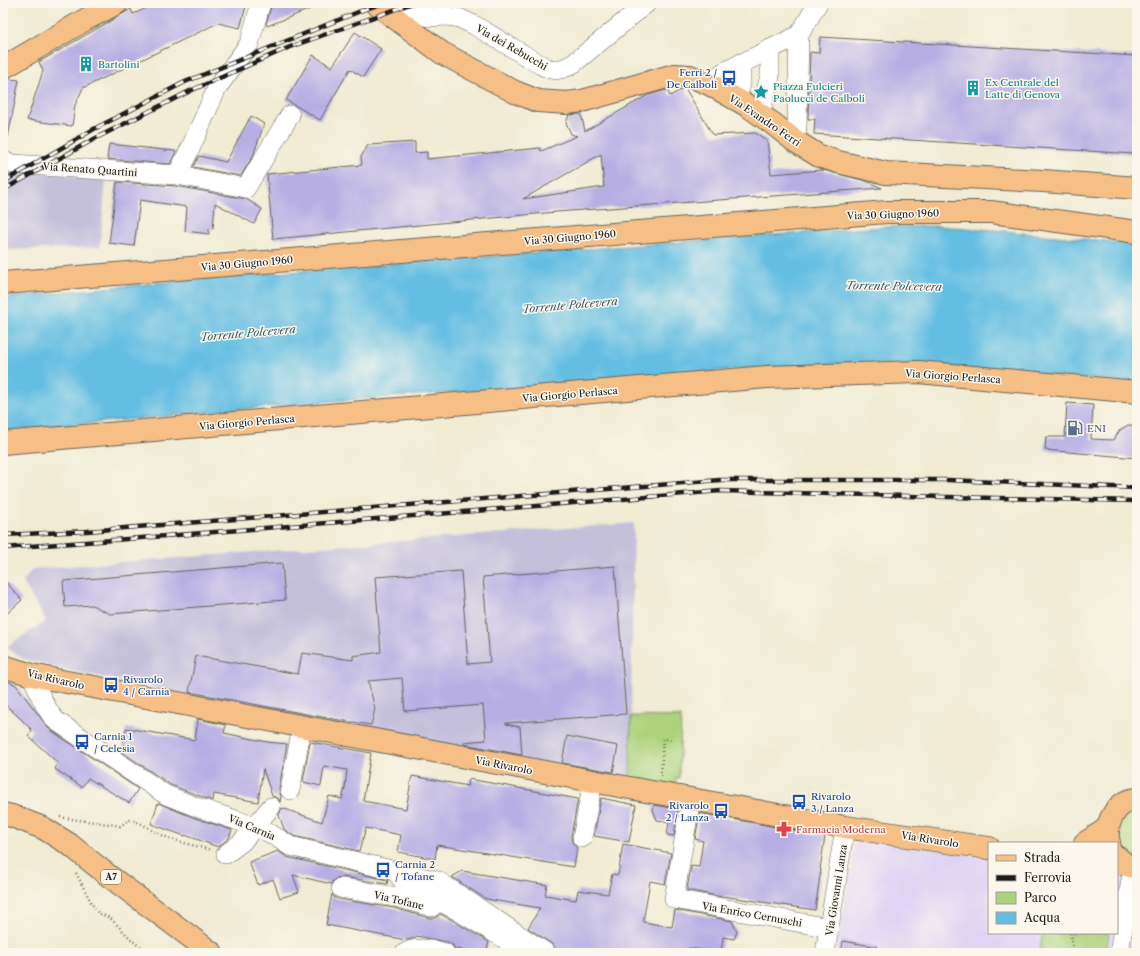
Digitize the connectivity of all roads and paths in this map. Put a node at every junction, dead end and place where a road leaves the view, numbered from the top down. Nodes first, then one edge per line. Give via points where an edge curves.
1 (117, 3) edge
2 (261, 3) edge
3 (375, 3) edge
4 (408, 3) edge
5 (647, 3) edge
6 (818, 3) edge
7 (799, 35) junction
8 (770, 49) junction
9 (741, 63) junction
10 (3, 68) edge
11 (711, 84) junction
12 (737, 100) junction
13 (760, 114) junction
14 (290, 115) dead end
15 (795, 141) junction
16 (3, 161) edge
17 (177, 175) junction
18 (1137, 188) edge
19 (1137, 232) edge
20 (3, 283) edge
21 (1137, 392) edge
22 (3, 443) edge
23 (3, 656) edge
24 (19, 670) edge
25 (302, 727) junction
26 (664, 734) dead end
27 (664, 739) junction
28 (674, 740) dead end
29 (657, 779) dead end
30 (593, 781) junction
31 (290, 790) dead end
32 (691, 799) junction
33 (1137, 799) edge
34 (271, 806) dead end
35 (3, 814) edge
36 (55, 814) dead end
37 (254, 827) junction
38 (845, 827) junction
39 (1108, 835) edge
40 (582, 838) dead end
41 (1088, 842) edge
42 (988, 848) edge
43 (226, 854) joint
44 (1129, 864) edge
45 (73, 869) dead end
46 (397, 872) junction
47 (341, 888) dead end
48 (457, 910) junction
49 (829, 928) junction
50 (1071, 934) edge
51 (149, 953) edge
52 (212, 953) edge
53 (405, 953) edge
54 (445, 953) edge
55 (514, 953) edge
56 (546, 953) edge
57 (825, 953) edge
58 (1073, 953) edge
59 (1119, 953) edge

1 - 10 main road
2 - 17 street via 249,44 217,88
3 - 11 main road, Via Evandro Ferri via 442,53 515,92 538,101 582,101 674,75 690,76
4 - 5 street, Via dei Rebucchi via 424,16 459,18 554,70 566,68 574,63
6 - 7 street
7 - 8 street
7 - 15 street
8 - 9 street
8 - 13 street via 770,76
9 - 11 street via 722,73
9 - 12 street via 742,84
11 - 12 main road, Via Evandro Ferri
12 - 13 main road, Via Evandro Ferri
13 - 15 main road, Via Evandro Ferri
14 - 17 street, Via Renato Quartini via 246,188
15 - 18 main road, Via Evandro Ferri via 819,156 886,173
16 - 17 street, Via Renato Quartini via 12,164
19 - 20 main road, Via 30 Giugno 1960 via 991,212 887,212
21 - 22 main road, Via Giorgio Perlasca via 918,372 767,377
23 - 24 main road, Via Rivarolo
24 - 25 main road, Via Rivarolo via 63,682
24 - 37 street, Via Carnia via 40,695 55,720 166,796
25 - 30 main road, Via Rivarolo
25 - 31 street
26 - 27 path
27 - 28 path
27 - 29 path via 662,775
30 - 32 main road, Via Rivarolo
30 - 40 street
32 - 38 main road, Via Rivarolo
32 - 49 street, Via Enrico Cernuschi via 674,899
33 - 39 main road via 1124,803 1116,810 1110,818
34 - 37 street
35 - 52 main road, A7 via 43,828 69,844
36 - 43 path via 60,817 120,826 129,820 134,821 158,833
37 - 43 street via 242,842
37 - 46 street, Via Carnia via 268,832 290,846
38 - 42 main road, Via Rivarolo
38 - 49 street, Via Giovanni Lanza
39 - 41 main road
44 - 59 street
45 - 51 path via 98,913 110,918
46 - 48 street, Via Tofane via 406,885
46 - 56 street, Via Carnia via 438,881
47 - 48 street, Via Tofane
48 - 55 street, Via Tofane via 505,939 512,946
49 - 57 street, Via Giovanni Lanza
50 - 58 path
53 - 54 street via 419,948

